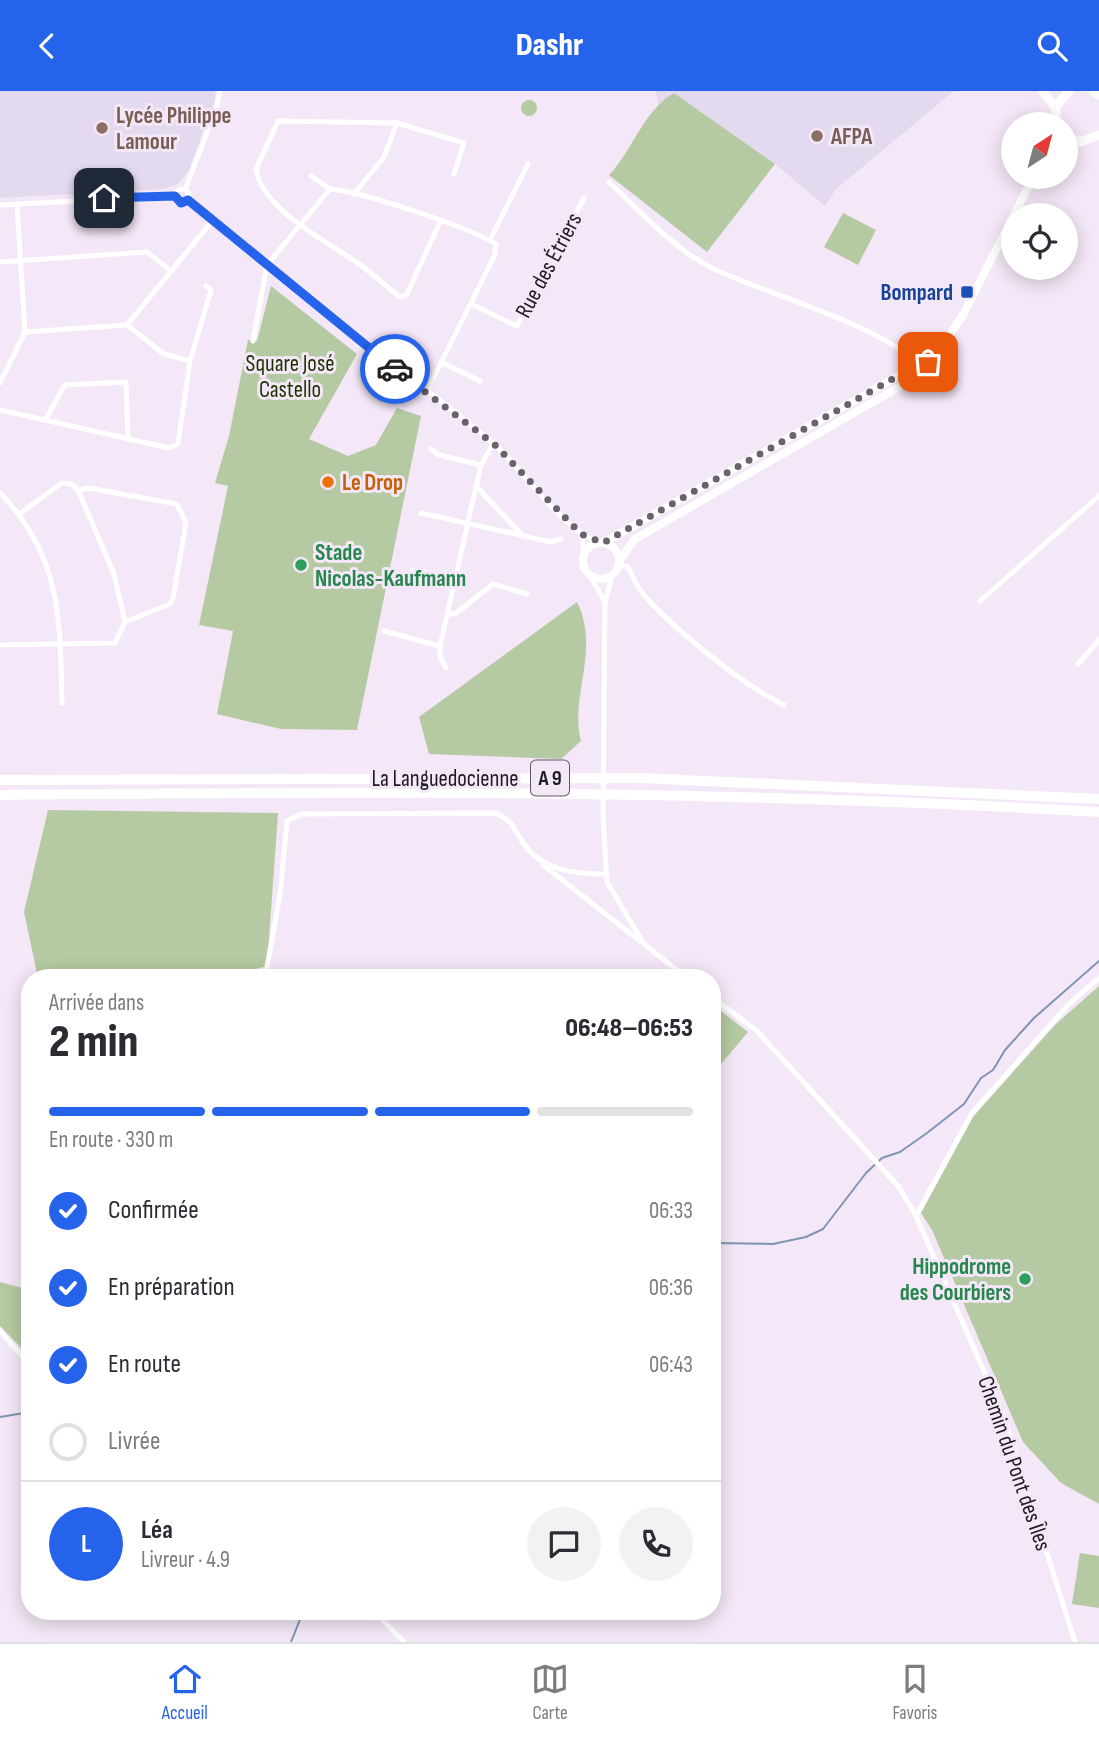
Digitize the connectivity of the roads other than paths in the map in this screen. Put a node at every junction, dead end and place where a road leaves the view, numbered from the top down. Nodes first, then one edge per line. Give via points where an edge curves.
1 (220, 91) edge
2 (1044, 91) edge
3 (1069, 91) edge
4 (1093, 91) edge
5 (1099, 95) edge
6 (1055, 108) junction
7 (1055, 112) edge
8 (397, 123) junction
9 (1099, 135) edge
10 (1078, 141) edge
11 (1087, 141) junction
12 (1099, 146) edge
13 (528, 164) dead end
14 (454, 174) dead end
15 (311, 176) dead end
16 (609, 182) dead end
17 (330, 189) junction
18 (1027, 189) edge
19 (185, 190) junction
20 (355, 194) junction
21 (175, 196) junction
22 (584, 198) dead end
23 (188, 200) junction
24 (17, 204) junction
25 (0, 205) edge
26 (213, 220) junction
27 (440, 222) junction
28 (300, 224) junction
29 (490, 240) junction
30 (20, 260) junction
31 (0, 262) edge
32 (267, 265) junction
33 (171, 271) junction
34 (206, 286) dead end
35 (471, 304) junction
36 (127, 325) junction
37 (25, 332) junction
38 (253, 341) dead end
39 (909, 358) junction
40 (926, 359) junction
41 (190, 362) junction
42 (441, 362) junction
43 (905, 372) junction
44 (911, 380) junction
45 (480, 381) dead end
46 (0, 383) edge
47 (426, 393) junction
48 (0, 410) edge
49 (45, 420) junction
50 (128, 439) junction
51 (494, 444) junction
52 (431, 449) dead end
53 (481, 465) junction
54 (476, 486) junction
55 (78, 490) junction
56 (0, 493) edge
57 (1099, 496) edge
58 (421, 513) dead end
59 (19, 515) junction
60 (468, 523) junction
61 (581, 534) junction
62 (523, 536) junction
63 (561, 539) dead end
64 (602, 543) junction
65 (584, 554) junction
66 (619, 563) junction
67 (412, 570) dead end
68 (590, 576) junction
69 (612, 576) junction
70 (456, 577) junction
71 (527, 594) dead end
72 (980, 601) dead end
73 (605, 602) junction
74 (448, 614) junction
75 (125, 622) junction
76 (384, 631) dead end
77 (1099, 640) edge
78 (60, 643) junction
79 (0, 645) edge
80 (440, 646) junction
81 (1078, 664) dead end
82 (446, 668) dead end
83 (62, 703) dead end
84 (784, 705) dead end
85 (0, 779) edge
86 (0, 795) edge
87 (1099, 799) edge
88 (1099, 813) edge
89 (541, 863) junction
90 (607, 874) junction
91 (644, 944) junction
92 (267, 969) edge
93 (676, 969) edge
94 (1099, 978) edge
95 (721, 1004) edge
96 (916, 1216) junction
97 (0, 1331) edge
98 (21, 1355) edge
99 (383, 1620) edge
100 (404, 1642) edge
101 (1075, 1642) edge

1 - 19 street
2 - 6 main road
3 - 6 main road
4 - 5 main road
6 - 7 main road
8 - 14 street via 464,142
8 - 20 street via 384,157
8 - 28 street via 278,121 274,125 257,175 270,198
9 - 11 main road
10 - 11 main road
11 - 12 main road
13 - 29 street
15 - 17 street
16 - 39 street via 679,246 713,269 849,325
17 - 20 street
17 - 28 street
18 - 40 street via 963,315
19 - 21 street
19 - 23 street
20 - 27 street
21 - 23 street via 179,202
21 - 24 street
22 - 35 street, Rue des Étriers via 517,326
23 - 26 street
24 - 25 street
24 - 30 street
26 - 32 street
26 - 33 street
27 - 28 street via 407,294 400,297
27 - 29 street
28 - 32 street
29 - 35 street via 497,249
30 - 31 street
30 - 33 street via 147,253
30 - 37 street
32 - 38 street
32 - 47 street
33 - 36 street
34 - 41 street via 211,290
35 - 42 street
36 - 37 street
36 - 41 street via 164,354
37 - 46 street
39 - 40 street
39 - 43 street
40 - 44 street via 929,374
41 - 50 street via 178,444 169,448
42 - 45 street
42 - 47 street
43 - 44 street
43 - 64 street
44 - 66 street via 635,538
47 - 51 street
48 - 49 street
49 - 50 street
49 - 50 street via 65,385 126,381
51 - 53 street
51 - 61 street
52 - 53 street
53 - 54 street
54 - 60 street
54 - 62 street
55 - 59 street via 62,483
55 - 75 street via 114,574
55 - 75 street via 89,488 177,505 183,512 186,523 173,599
56 - 59 street
57 - 72 street
58 - 60 street
59 - 78 street via 41,549 55,590
60 - 62 street
60 - 70 street
61 - 64 street
61 - 65 street
62 - 63 street via 551,542
64 - 65 street via 591,545
64 - 66 street via 615,549
65 - 68 street via 583,565
66 - 69 street
66 - 84 street via 628,567 644,596 705,649
67 - 70 street
68 - 69 street
68 - 73 street
69 - 73 street
70 - 74 street
71 - 74 street via 494,584 455,614
73 - 90 street via 603,815
74 - 80 street
75 - 78 street via 115,643
76 - 80 street
77 - 81 street
78 - 79 street
78 - 83 street
80 - 82 street
85 - 87 highway, La Languedocienne / A 9 via 641,778
86 - 88 highway, La Languedocienne / A 9 via 589,793 947,803
89 - 90 street via 582,874
89 - 91 street
89 - 92 street via 512,821 496,813 302,814 286,821 280,895
90 - 91 street via 607,882
91 - 93 street
94 - 96 street via 1068,1005 972,1113
95 - 96 street, Chemin du Pont des Îles via 757,1031 899,1187
96 - 101 street, Chemin du Pont des Îles via 1004,1417
97 - 98 street
99 - 100 street

